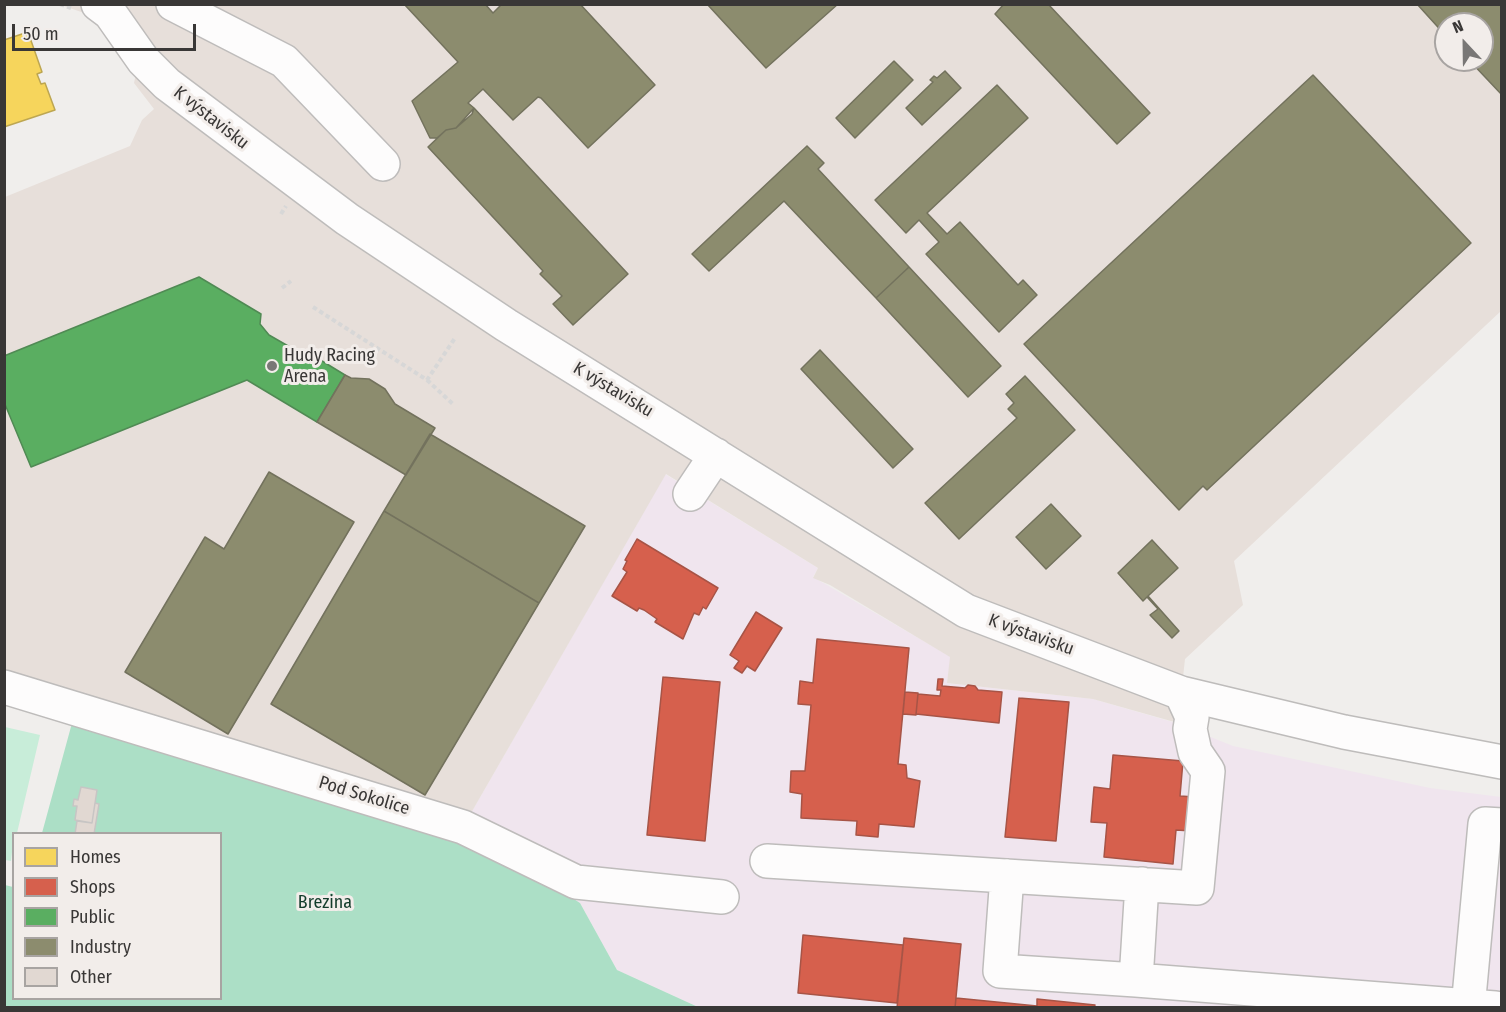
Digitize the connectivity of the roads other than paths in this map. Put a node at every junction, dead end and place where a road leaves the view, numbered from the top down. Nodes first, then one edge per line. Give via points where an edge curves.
1 (98, 4) edge
2 (173, 4) edge
3 (383, 164) dead end
4 (716, 455) junction
5 (690, 494) dead end
6 (4, 687) edge
7 (1181, 693) junction
8 (1502, 762) edge
9 (1502, 825) edge
10 (767, 861) dead end
11 (1007, 876) junction
12 (1142, 884) junction
13 (722, 897) dead end
14 (1136, 980) junction
15 (1477, 1007) edge

1 - 4 street, K výstavisku via 110,13 143,60 167,84 283,172 506,325
2 - 3 street via 284,61
4 - 5 street
4 - 7 street, K výstavisku via 966,611
6 - 13 street, Pod Sokolice via 463,827 576,882
7 - 8 street, K výstavisku via 1344,732
7 - 12 street via 1192,717 1190,729 1195,752 1208,771 1197,888
9 - 15 street via 1485,824
10 - 11 street
11 - 12 street
11 - 14 street via 1000,971
12 - 14 street
14 - 15 street

